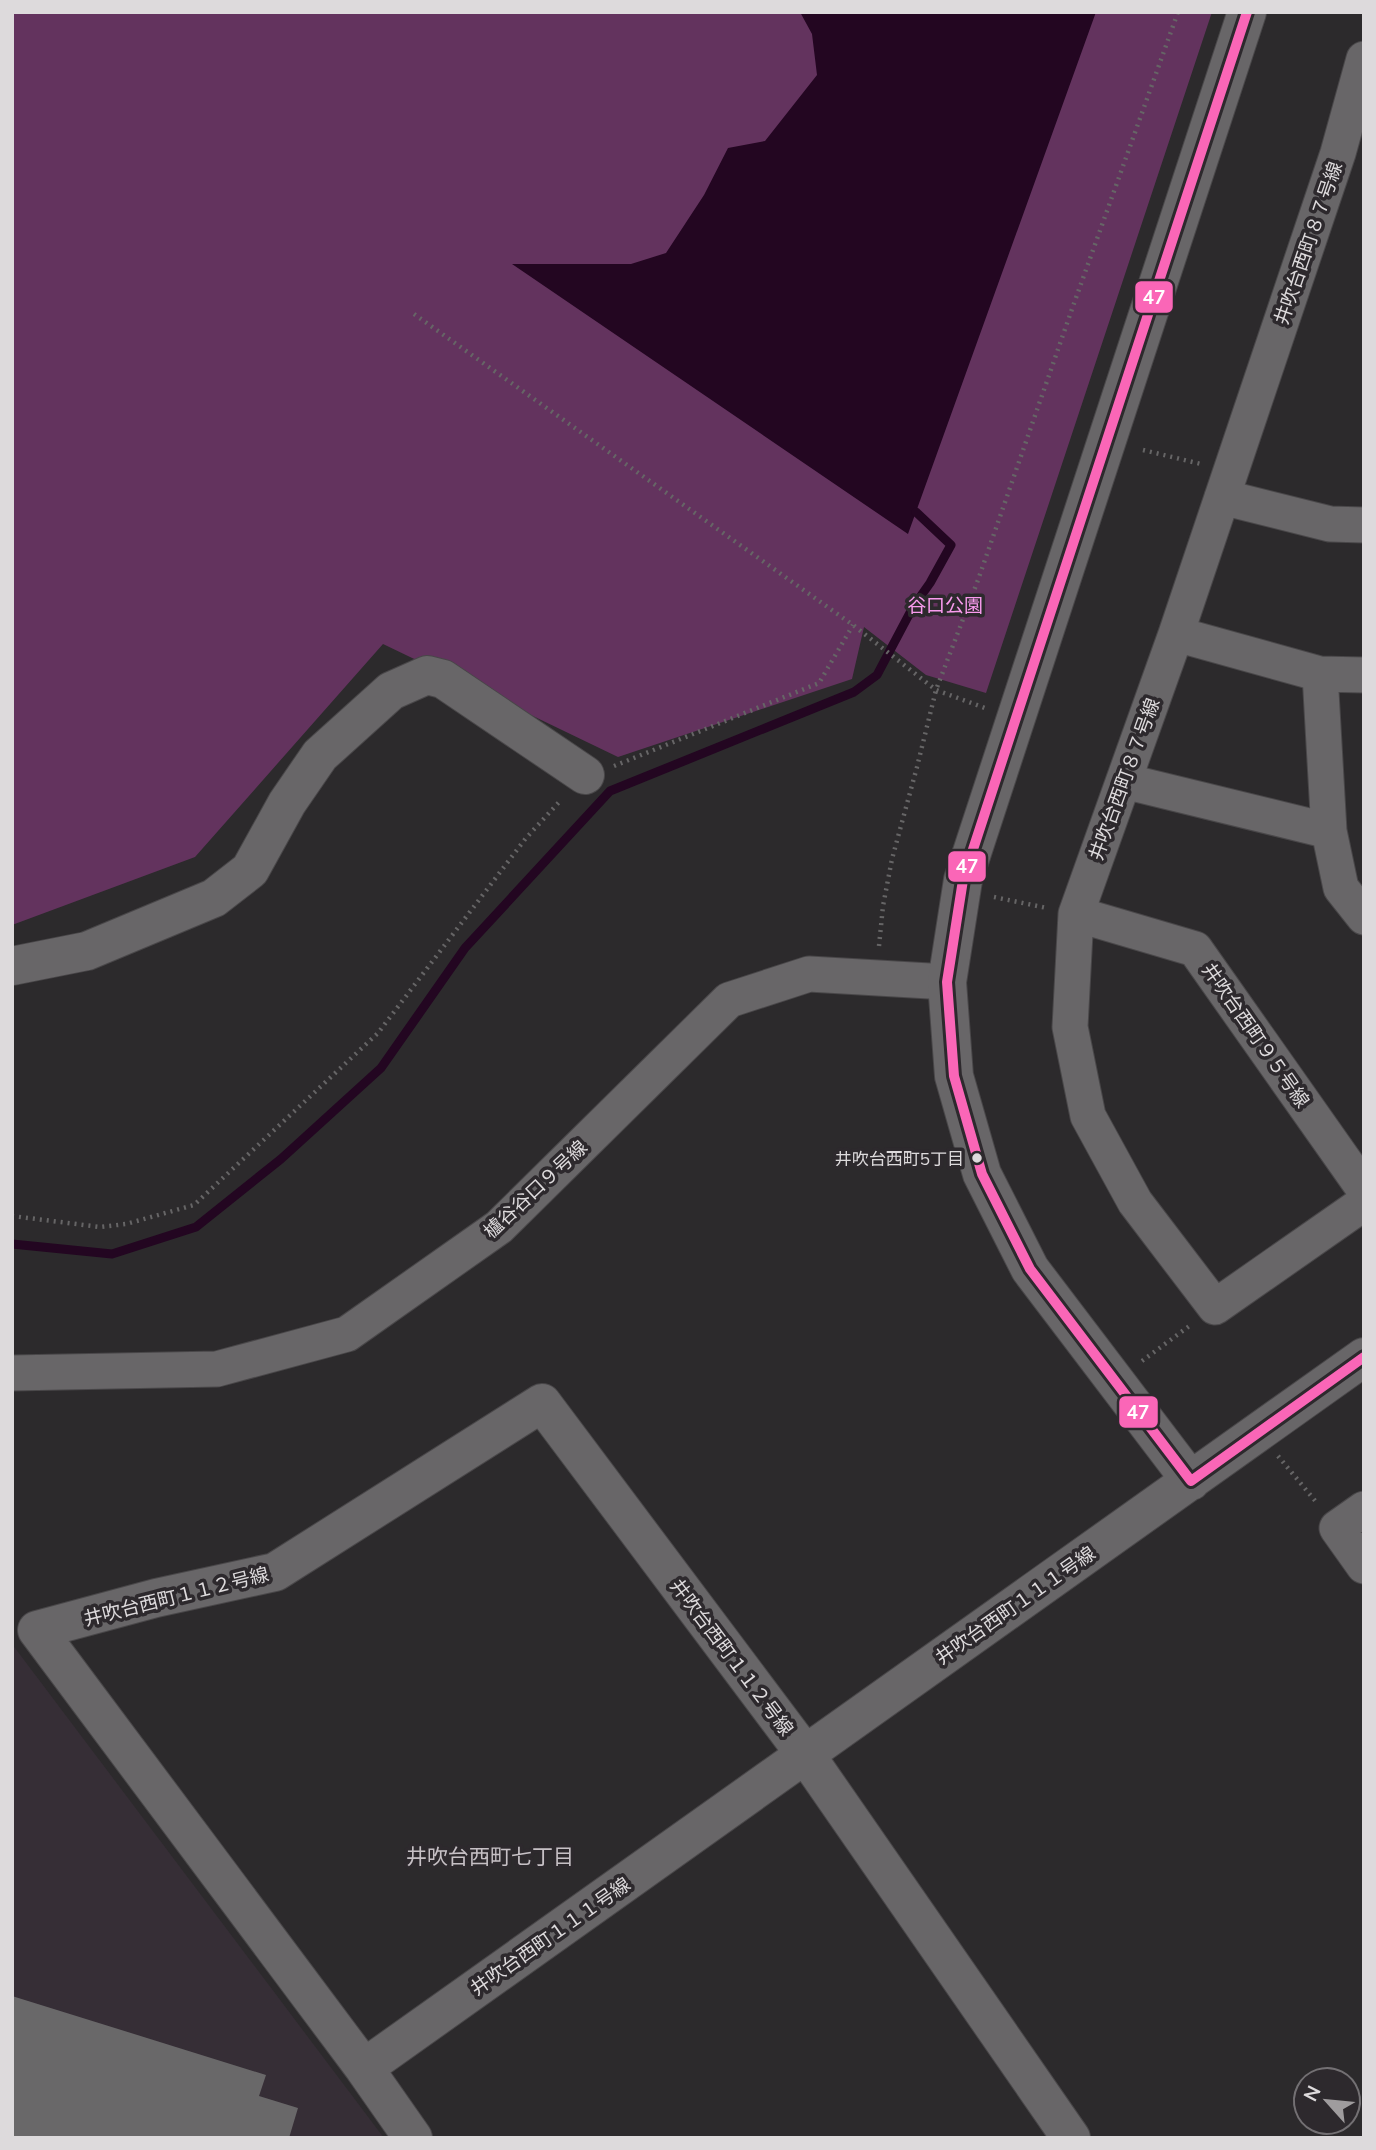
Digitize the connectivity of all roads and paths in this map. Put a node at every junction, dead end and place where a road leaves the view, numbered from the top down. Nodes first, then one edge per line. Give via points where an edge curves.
1 (1178, 12) edge
2 (1247, 12) edge
3 (1364, 59) edge
4 (1351, 158) edge
5 (414, 314) dead end
6 (1143, 450) dead end
7 (1226, 484) junction
8 (1364, 525) edge
9 (853, 625) junction
10 (1176, 634) junction
11 (1320, 674) junction
12 (1364, 676) edge
13 (936, 690) junction
14 (1016, 719) junction
15 (585, 775) junction
16 (1124, 781) junction
17 (1329, 831) junction
18 (962, 890) junction
19 (1076, 914) junction
20 (1364, 917) edge
21 (12, 966) edge
22 (876, 978) junction
23 (947, 982) junction
24 (1364, 1189) edge
25 (1364, 1203) edge
26 (12, 1216) edge
27 (1215, 1307) junction
28 (1364, 1357) edge
29 (12, 1373) edge
30 (1115, 1380) junction
31 (1259, 1432) junction
32 (1191, 1481) junction
33 (1351, 1519) edge
34 (1364, 1566) edge
35 (805, 1755) junction
36 (364, 2068) junction
37 (413, 2138) edge
38 (1071, 2138) edge

1 - 13 path
2 - 14 street
3 - 4 street, 井吹台西町８７号線
4 - 7 street, 井吹台西町８７号線
5 - 9 path
6 - 7 path
7 - 8 street via 1330,524
7 - 10 street, 井吹台西町８７号線
9 - 13 path
9 - 15 path via 819,683
10 - 11 street
10 - 16 street, 井吹台西町８７号線
11 - 12 street
11 - 17 street
13 - 14 path
13 - 22 path via 892,859
14 - 18 street
15 - 21 street via 454,686 427,675 391,691 320,755 250,870 214,898 87,950
15 - 26 path via 526,838 378,1033 194,1205 100,1227
16 - 17 street
16 - 19 street, 井吹台西町８７号線
17 - 20 street via 1342,888
18 - 19 path
18 - 23 street
19 - 24 street, 井吹台西町９５号線 via 1195,948
19 - 27 street, 井吹台西町８７号線 via 1070,1027 1088,1116 1135,1202
22 - 23 street, 櫨谷谷口９号線
22 - 29 street, 櫨谷谷口９号線 via 809,974 729,1000 499,1227 347,1334 217,1369
23 - 30 street via 954,1076 982,1174 1030,1269
25 - 27 street
27 - 30 path
28 - 31 street, 井吹台西町１１１号線
30 - 32 street
31 - 32 street, 井吹台西町１１１号線
31 - 33 path
32 - 35 street, 井吹台西町１１１号線
33 - 34 street
35 - 36 street, 井吹台西町１１１号線
35 - 36 street, 井吹台西町１１２号線 via 542,1403 275,1572 37,1630
35 - 38 street
36 - 37 street

